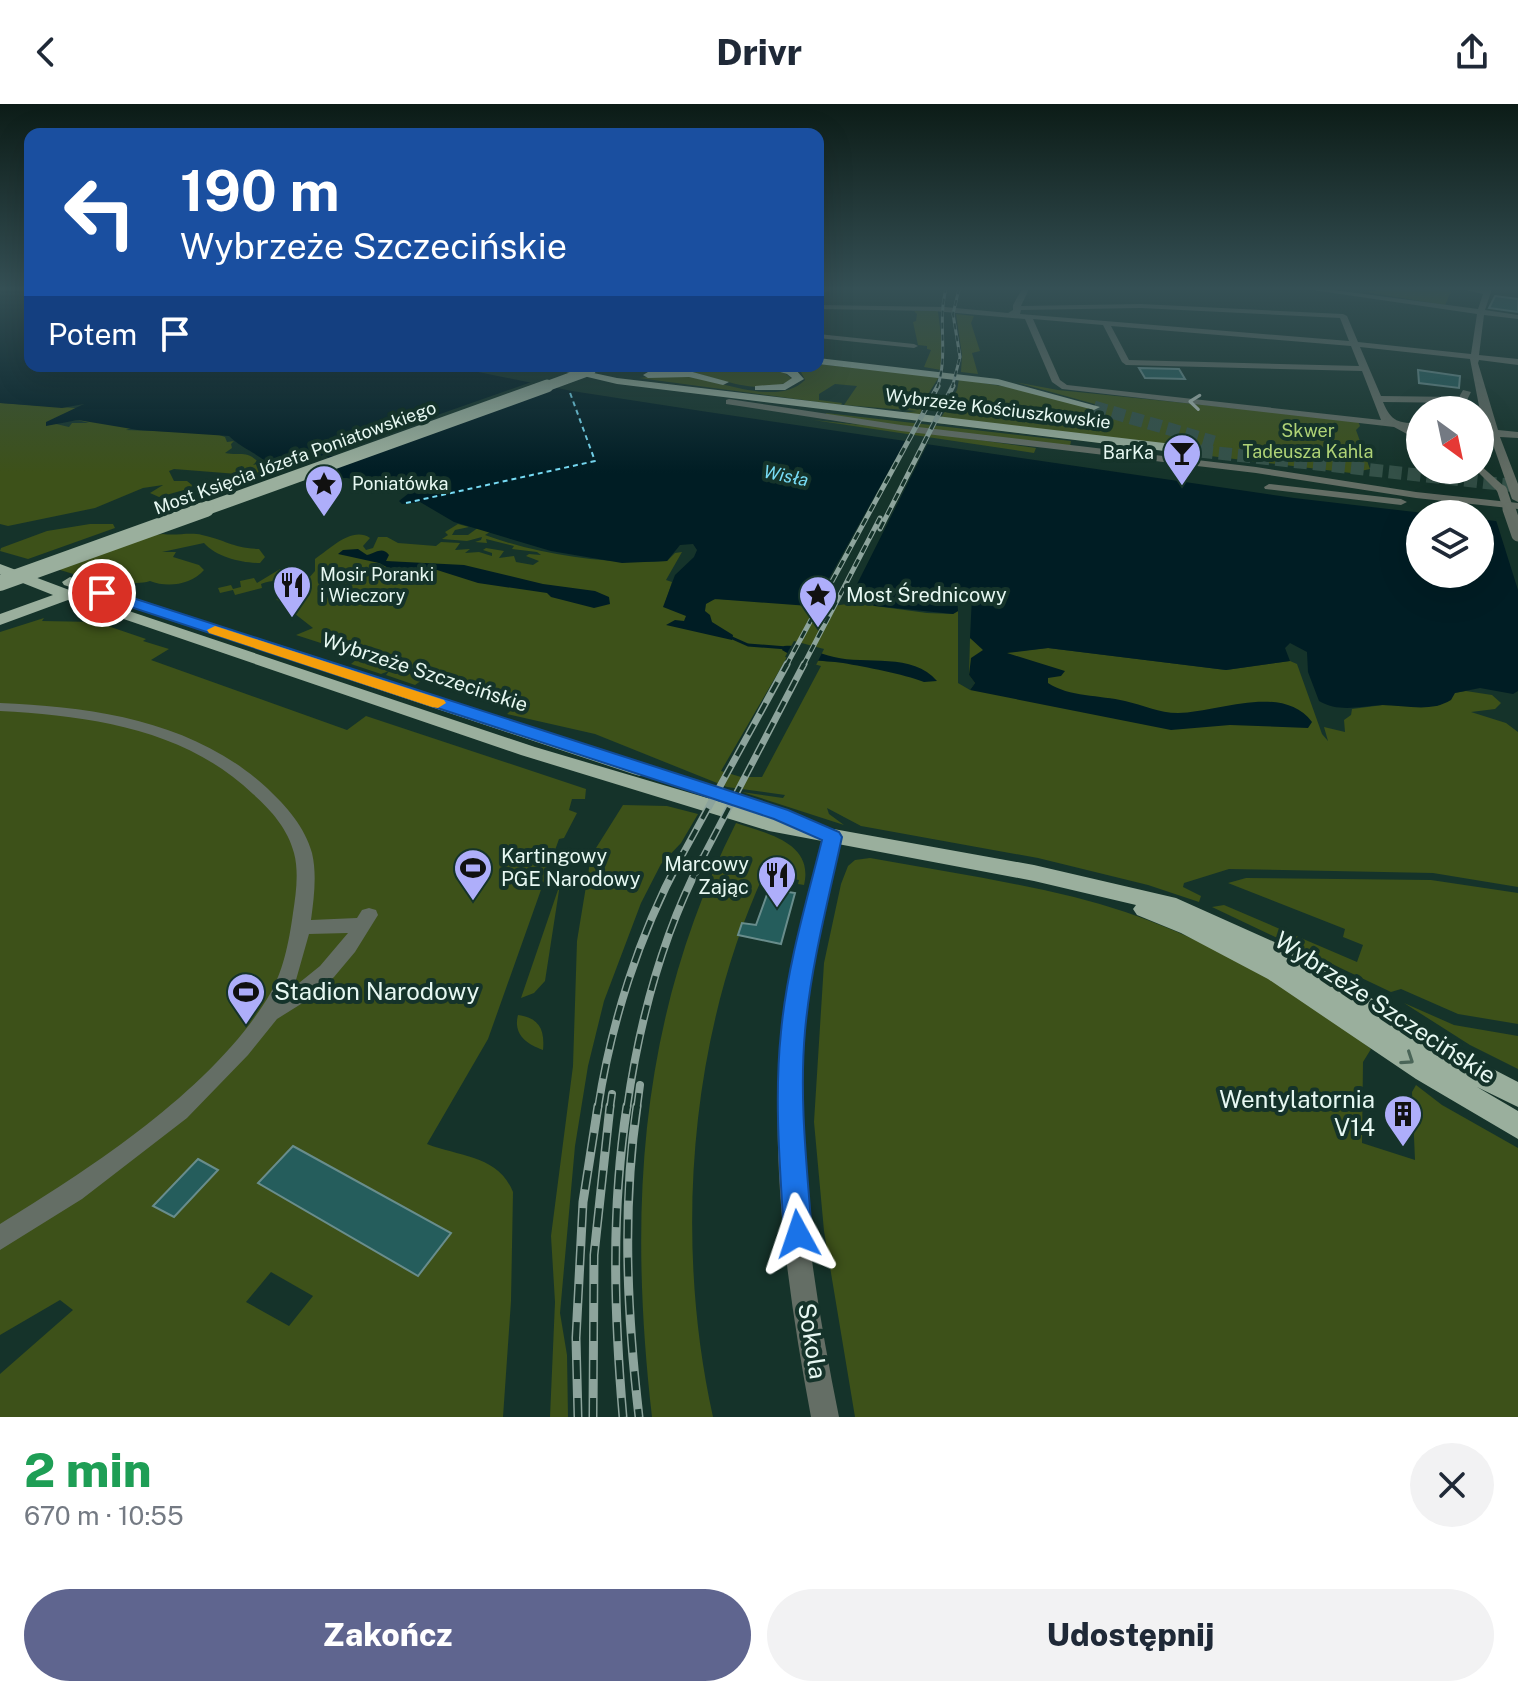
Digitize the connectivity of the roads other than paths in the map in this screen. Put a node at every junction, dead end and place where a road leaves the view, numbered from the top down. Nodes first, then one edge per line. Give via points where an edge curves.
1 (1043, 350) edge
2 (1120, 350) edge
3 (1356, 350) edge
4 (1415, 350) edge
5 (1474, 350) edge
6 (1473, 357) junction
7 (824, 362) edge
8 (1518, 362) edge
9 (1365, 369) junction
10 (563, 372) edge
11 (564, 372) edge
12 (598, 372) edge
13 (601, 372) edge
14 (668, 372) edge
15 (694, 372) edge
16 (792, 372) edge
17 (620, 377) junction
18 (1466, 392) dead end
19 (1482, 396) edge
20 (728, 398) junction
21 (1378, 399) junction
22 (1094, 407) tunnel mouth
23 (1392, 423) junction
24 (1406, 425) edge
25 (1406, 430) edge
26 (1494, 433) joint
27 (1518, 435) edge
28 (1181, 449) tunnel mouth
29 (1494, 482) edge
30 (1269, 487) dead end
31 (1517, 495) edge
32 (1518, 511) edge
33 (1518, 535) edge
34 (0, 562) edge
35 (0, 571) edge
36 (41, 582) junction
37 (0, 583) edge
38 (81, 594) junction
39 (27, 609) junction
40 (0, 620) edge
41 (0, 626) edge
42 (0, 707) edge
43 (832, 837) junction
44 (1085, 886) junction
45 (300, 927) junction
46 (270, 1013) junction
47 (1518, 1095) edge
48 (1518, 1126) edge
49 (0, 1238) edge
50 (825, 1417) edge

23 -> 1 street, Wybrzeże Kościuszkowskie via 1061,386
2 - 9 street via 1126,362
3 - 9 street
4 - 6 street
5 - 6 street
6 - 8 street
6 - 19 street
7 - 22 main road, Wybrzeże Kościuszkowskie via 998,382
9 - 21 street
10 - 35 main road, Most Księcia Józefa Poniatowskiego
11 - 37 main road, Most Księcia Józefa Poniatowskiego, bridge
12 - 17 main road
13 - 20 main road, Wybrzeże Kościuszkowskie
14 - 17 main road
15 - 16 main road via 759,388 788,386 799,379
17 - 20 main road
18 - 21 street via 1463,400
20 - 28 main road, Wybrzeże Kościuszkowskie
20 - 32 street via 901,428 1256,470
21 - 23 street
23 - 24 street, Wybrzeże Kościuszkowskie
23 - 25 street
26 - 27 street
26 - 31 street
29 - 33 street, bridge
30 - 32 street
34 - 38 main road, Wybrzeże Szczecińskie
35 - 36 main road, Wybrzeże Szczecińskie
36 - 38 main road, Wybrzeże Szczecińskie
36 - 39 main road via 43,593
38 - 39 main road
38 - 41 main road
38 - 43 main road, Wybrzeże Szczecińskie via 528,751 777,826
39 - 40 main road
42 - 45 street via 71,712 141,725 199,747 248,778 282,812 304,857
43 - 44 main road, Wybrzeże Szczecińskie
43 - 50 street, Sokola via 797,993 790,1101 798,1234
44 - 47 main road, Wybrzeże Szczecińskie via 1168,904 1239,934
44 -> 48 main road, Wybrzeże Szczecińskie via 1189,927 1277,972
45 - 46 street via 287,981
45 - 46 street via 366,920 315,986
46 - 49 street via 226,1064 137,1145 78,1190

